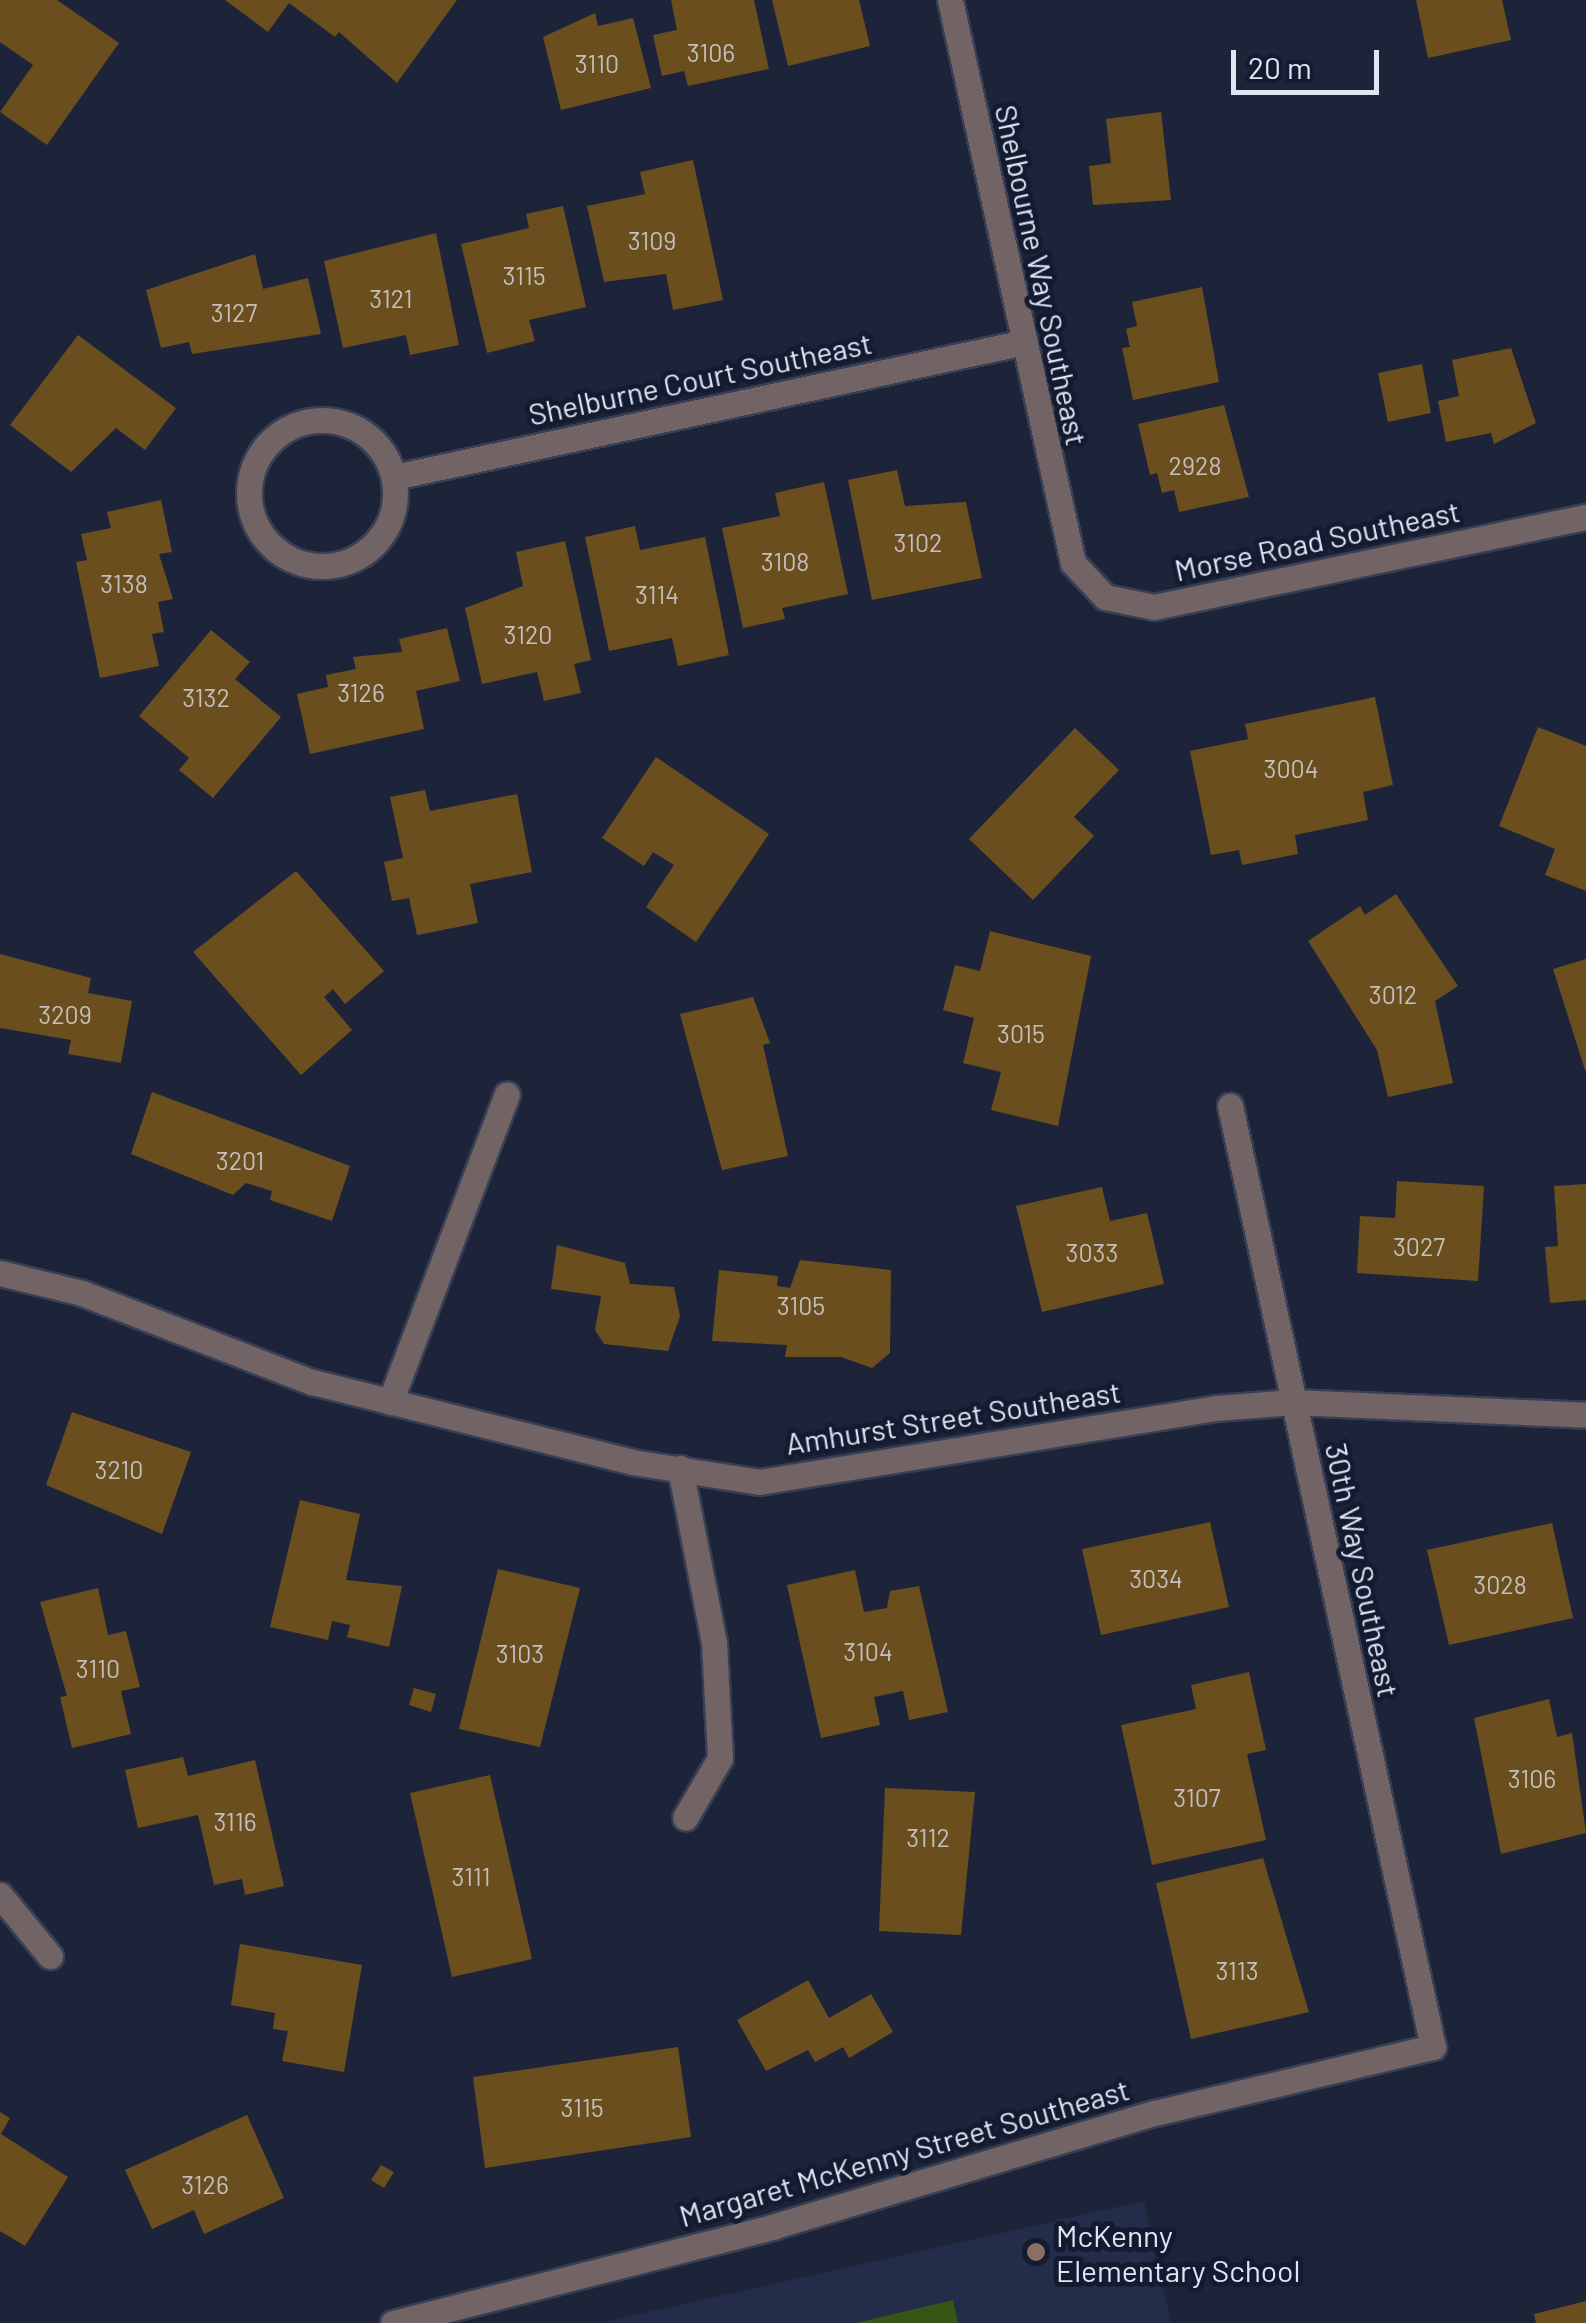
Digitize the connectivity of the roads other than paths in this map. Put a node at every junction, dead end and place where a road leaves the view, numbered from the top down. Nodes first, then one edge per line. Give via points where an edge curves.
1 (950, 0) edge
2 (1020, 342) junction
3 (394, 477) junction
4 (1586, 517) edge
5 (1074, 564) joint
6 (508, 1094) dead end
7 (1230, 1106) dead end
8 (0, 1273) edge
9 (390, 1402) junction
10 (1294, 1402) junction
11 (1586, 1415) edge
12 (680, 1468) junction
13 (685, 1818) dead end
14 (0, 1895) edge
15 (50, 1956) dead end
16 (1434, 2047) joint
17 (393, 2323) edge

1 - 2 street, Shelbourne Way Southeast
2 - 3 street, Shelburne Court Southeast
2 - 5 street, Shelbourne Way Southeast
3 - 3 street via 371,438 329,420 306,421 260,454 251,510 279,552 302,564 339,564 373,548 388,527
4 - 5 street, Morse Road Southeast via 1154,606 1105,596
6 - 9 street
7 - 10 street, 30th Way Southeast
8 - 9 street, Amhurst Street Southeast via 82,1293 312,1382
9 - 12 street, Amhurst Street Southeast
10 - 11 street, Amhurst Street Southeast
10 - 12 street, Amhurst Street Southeast via 1144,1418 759,1482
10 - 16 street, 30th Way Southeast
12 - 13 street via 714,1643 720,1758
14 - 15 street
16 - 17 street, Margaret McKenny Street Southeast via 1156,2113 793,2221

